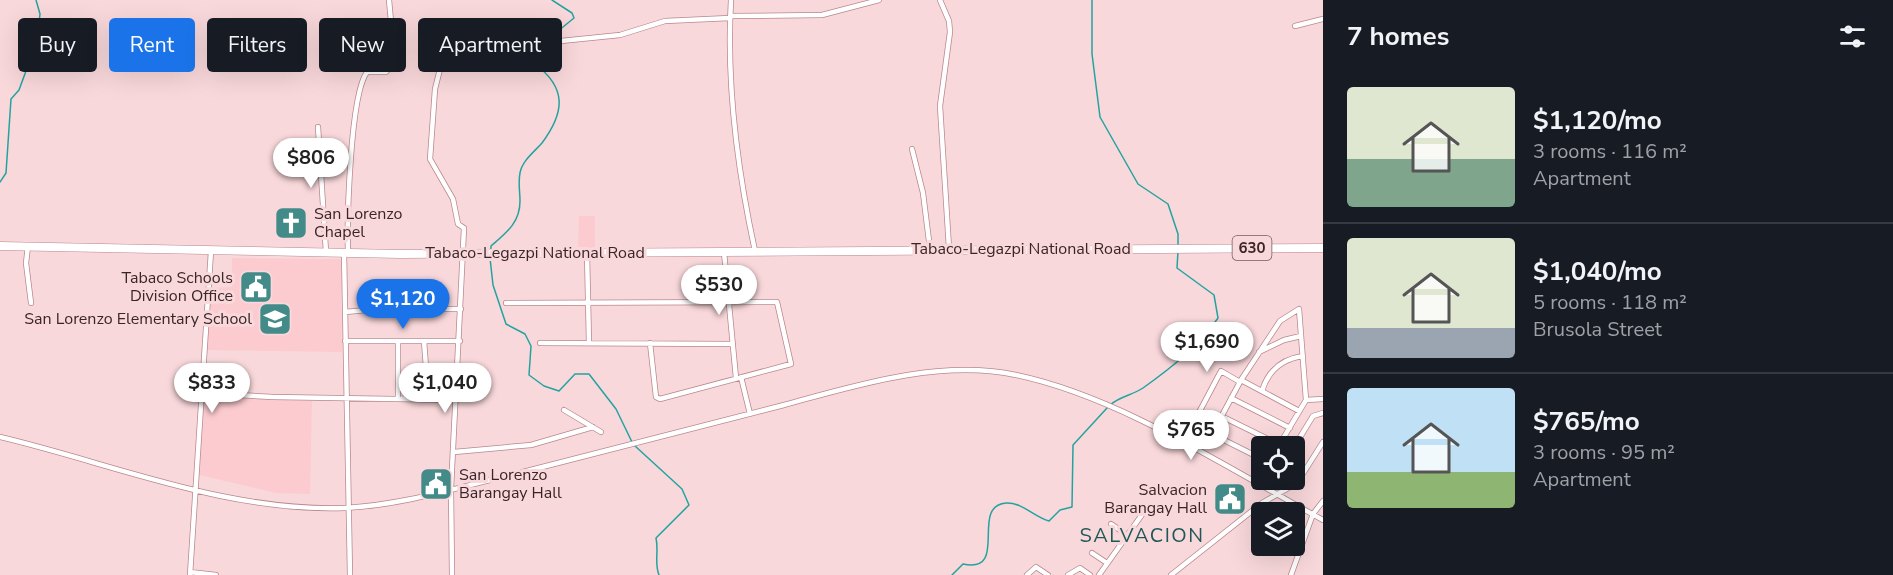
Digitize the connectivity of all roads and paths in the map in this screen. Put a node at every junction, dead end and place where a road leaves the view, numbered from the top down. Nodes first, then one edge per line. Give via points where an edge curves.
1 (390, 0) edge
2 (731, 0) edge
3 (879, 0) edge
4 (940, 0) edge
5 (730, 17) junction
6 (1323, 19) edge
7 (1295, 26) dead end
8 (318, 127) dead end
9 (912, 149) dead end
10 (0, 246) edge
11 (28, 246) junction
12 (949, 248) junction
13 (1323, 248) edge
14 (930, 249) junction
15 (211, 251) junction
16 (754, 251) junction
17 (326, 252) junction
18 (724, 252) junction
19 (346, 253) junction
20 (463, 253) junction
21 (587, 253) junction
22 (729, 300) junction
23 (588, 302) junction
24 (31, 303) dead end
25 (506, 303) dead end
26 (461, 309) junction
27 (345, 312) junction
28 (1301, 336) junction
29 (345, 341) junction
30 (398, 341) junction
31 (424, 341) junction
32 (460, 341) junction
33 (540, 343) dead end
34 (589, 343) junction
35 (650, 343) junction
36 (732, 344) junction
37 (1259, 352) junction
38 (1303, 356) junction
39 (739, 378) junction
40 (427, 380) dead end
41 (1240, 381) junction
42 (1262, 391) junction
43 (202, 393) junction
44 (1231, 398) junction
45 (346, 399) junction
46 (398, 399) junction
47 (1323, 399) edge
48 (457, 400) junction
49 (1306, 400) junction
50 (564, 410) dead end
51 (1299, 411) junction
52 (1323, 413) edge
53 (750, 414) junction
54 (1221, 416) junction
55 (1195, 420) dead end
56 (593, 427) junction
57 (1290, 428) junction
58 (601, 432) dead end
59 (0, 436) edge
60 (1260, 436) edge
61 (1286, 436) edge
62 (1300, 436) edge
63 (1323, 442) edge
64 (454, 452) junction
65 (1251, 454) edge
66 (451, 489) junction
67 (196, 490) junction
68 (1278, 495) junction
69 (1323, 501) edge
70 (349, 508) junction
71 (1146, 509) dead end
72 (1313, 514) junction
73 (1323, 520) edge
74 (1111, 524) dead end
75 (1127, 535) junction
76 (1092, 553) dead end
77 (1029, 562) dead end
78 (1107, 563) junction
79 (1036, 567) junction
80 (190, 573) edge
81 (216, 575) edge
82 (350, 575) edge
83 (452, 575) edge
84 (1027, 575) edge
85 (1048, 575) edge
86 (1068, 575) edge
87 (1090, 575) edge
88 (1099, 575) edge
89 (1171, 575) edge
90 (1291, 575) edge

1 - 19 street via 391,68 386,72 367,72 360,92 348,194
2 - 5 street
3 - 5 street via 822,15
4 - 12 street via 950,32 940,106
5 - 16 street via 732,116
5 - 20 street via 665,21 620,35 551,42 449,33 435,89 430,159 453,199 458,224 464,228
6 - 7 street
8 - 17 street
9 - 14 street via 923,193
10 - 11 main road, Tabaco-Legazpi National Road / 630
11 - 15 main road, Tabaco-Legazpi National Road / 630
11 - 24 street
12 - 13 main road, Tabaco-Legazpi National Road / 630
12 - 14 main road, Tabaco-Legazpi National Road / 630
14 - 16 main road, Tabaco-Legazpi National Road / 630
15 - 17 main road, Tabaco-Legazpi National Road / 630
15 - 43 street
16 - 18 main road, Tabaco-Legazpi National Road / 630
17 - 19 main road, Tabaco-Legazpi National Road / 630
18 - 21 main road, Tabaco-Legazpi National Road / 630
18 - 22 street
19 - 20 main road, Tabaco-Legazpi National Road / 630
19 - 27 street
20 - 21 main road, Tabaco-Legazpi National Road / 630
20 - 26 street
21 - 23 street
22 - 23 street
22 - 36 street
22 - 39 street via 777,302 791,364
23 - 25 street
23 - 34 street
26 - 27 street
26 - 32 street
27 - 29 street
28 - 37 street
28 - 37 street via 1299,309 1280,321
28 - 38 street
29 - 30 street
29 - 45 street
30 - 31 street
30 - 46 street
31 - 32 street
31 - 40 street
32 - 48 street
33 - 34 street
34 - 35 street
35 - 36 street
35 - 39 street via 656,397 660,399
36 - 39 street
37 - 41 street
38 - 42 street via 1293,357 1273,370
38 - 49 street
39 - 53 street
41 - 42 street
41 - 44 street
41 - 55 street via 1221,371
42 - 51 street
43 - 45 street
43 - 67 street
44 - 54 street
44 - 57 street
45 - 46 street
45 - 70 street
46 - 48 street
47 - 49 street
48 - 64 street
49 - 51 street
50 - 56 street
51 - 57 street
52 - 62 street via 1312,416
53 - 66 street
53 - 68 street via 844,388 956,371 1012,374 1067,389 1105,405
54 - 60 street
54 - 65 street via 1212,434
56 - 58 street
56 - 64 street via 531,445
57 - 61 street
59 - 67 street
63 - 68 street via 1297,483
64 - 66 street
66 - 70 street via 387,504
66 - 83 street
67 - 70 street via 270,505
67 - 80 street
68 - 72 street
68 - 89 street via 1262,503
69 - 72 street
70 - 82 street
71 - 75 street
72 - 73 street
72 - 90 street
74 - 75 street
75 - 78 street
76 - 78 street
77 - 79 street
78 - 88 street
79 - 84 street
79 - 85 street
80 - 81 street
86 - 87 street via 1080,568

